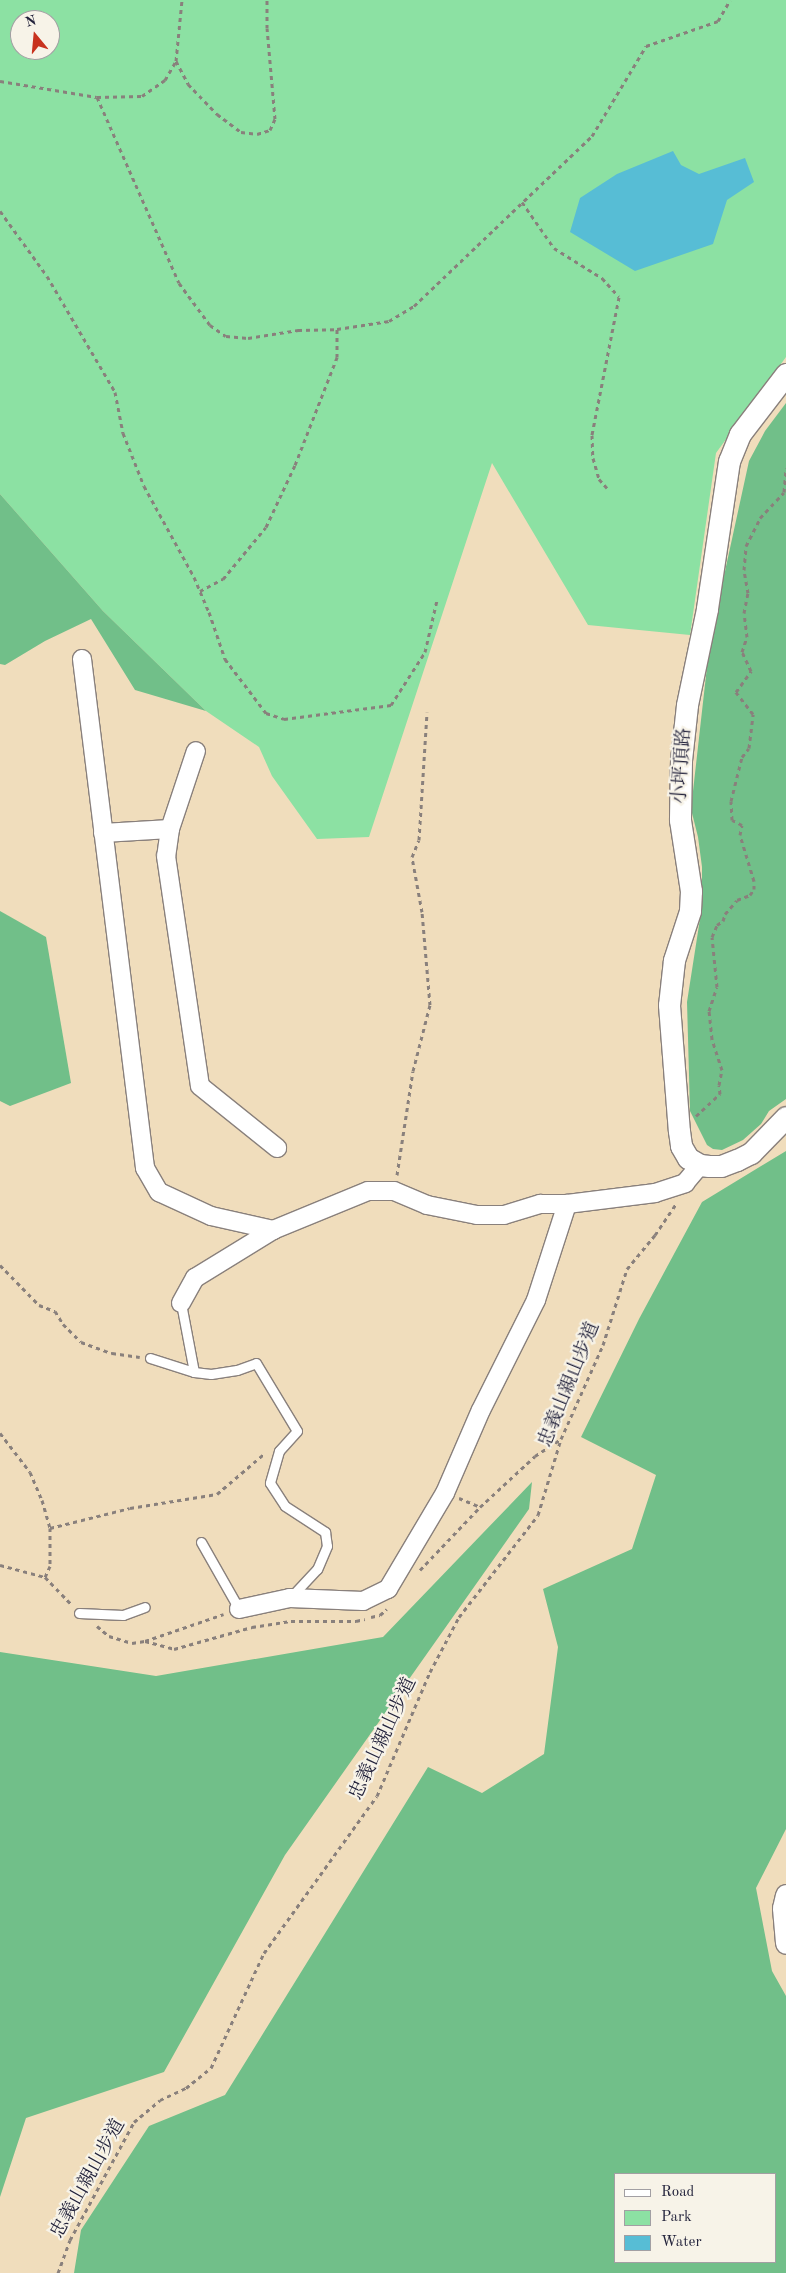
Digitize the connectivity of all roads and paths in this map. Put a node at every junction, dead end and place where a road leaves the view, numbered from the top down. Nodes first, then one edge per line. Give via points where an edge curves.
1 (182, 0) edge
2 (267, 0) edge
3 (730, 0) edge
4 (176, 61) junction
5 (0, 81) edge
6 (97, 97) junction
7 (522, 202) junction
8 (0, 211) edge
9 (337, 328) junction
10 (786, 374) edge
11 (786, 468) edge
12 (607, 488) dead end
13 (200, 591) junction
14 (437, 600) dead end
15 (82, 659) dead end
16 (427, 712) dead end
17 (196, 751) dead end
18 (170, 829) junction
19 (103, 833) junction
20 (786, 1117) edge
21 (679, 1131) junction
22 (277, 1148) dead end
23 (700, 1166) junction
24 (685, 1183) junction
25 (394, 1190) junction
26 (567, 1204) junction
27 (273, 1230) junction
28 (0, 1265) edge
29 (182, 1303) joint
30 (150, 1358) joint
31 (194, 1372) junction
32 (0, 1433) edge
33 (561, 1439) junction
34 (279, 1451) junction
35 (445, 1493) junction
36 (50, 1528) junction
37 (201, 1542) dead end
38 (46, 1577) dead end
39 (290, 1598) junction
40 (145, 1607) dead end
41 (239, 1609) joint
42 (79, 1613) dead end
43 (786, 1895) edge
44 (786, 1943) edge
45 (58, 2273) edge

1 - 4 path
2 - 4 path via 275,119 270,130 257,134 241,132 217,114 188,84
3 - 7 path via 718,21 646,46 592,136
4 - 6 path via 165,80 142,96
5 - 6 path
6 - 9 path via 180,283 210,325 226,336 248,338
7 - 9 path via 414,306 389,321
7 - 12 path via 554,248 602,278 619,297 592,435 593,458 599,479
8 - 13 path via 47,276 115,392 123,433 144,486
9 - 13 path via 337,357 296,465 266,527 223,579
10 - 21 street, 小坪頂路 via 740,434 728,462 707,609 687,705 681,760 680,820 691,891 690,911 674,960 669,1005
11 - 21 path via 784,492 760,518 746,546 744,570 748,593 744,614 747,637 742,652 751,671 736,692 753,714 749,748 742,757 731,801 732,820 742,825 740,835 754,889 750,895 737,900 717,925 712,937 717,987 709,1011 712,1038 722,1070 720,1094
13 - 14 path via 225,659 266,713 284,719 391,705 425,652
15 - 19 street
16 - 25 path via 419,840 412,857 422,912 430,1004 413,1071
17 - 18 street
18 - 19 street
18 - 22 street via 166,856 200,1086
19 - 27 street via 145,1168 159,1192 211,1216
20 - 23 street via 751,1152 721,1166
21 - 23 street, 小坪頂路 via 681,1146 688,1158
23 - 24 street
24 - 26 street via 655,1193
24 - 33 path, 忠義山親山步道 via 656,1236 627,1269 602,1345
25 - 26 street via 427,1205 478,1214 504,1215 540,1204
25 - 27 street via 368,1191
26 - 35 street via 536,1300
27 - 29 street via 195,1278
28 - 30 path via 39,1305 55,1311 63,1324 82,1342 112,1353
29 - 31 lane
30 - 31 lane
31 - 34 lane via 211,1374 256,1363 297,1431
32 - 36 path via 30,1472
33 - 35 path via 535,1456 480,1507
33 - 45 path, 忠義山親山步道 via 538,1515 459,1617 430,1672 377,1796 264,1953 211,2068 186,2088 160,2100 134,2122 70,2240
34 - 36 path via 264,1453 217,1494 130,1508
34 - 39 lane via 270,1483 285,1506 325,1532 328,1546 317,1569
35 - 39 street via 388,1589 363,1601
36 - 38 path via 50,1566
37 - 41 lane
39 - 41 street
40 - 42 lane via 123,1615
43 - 44 street via 782,1908

